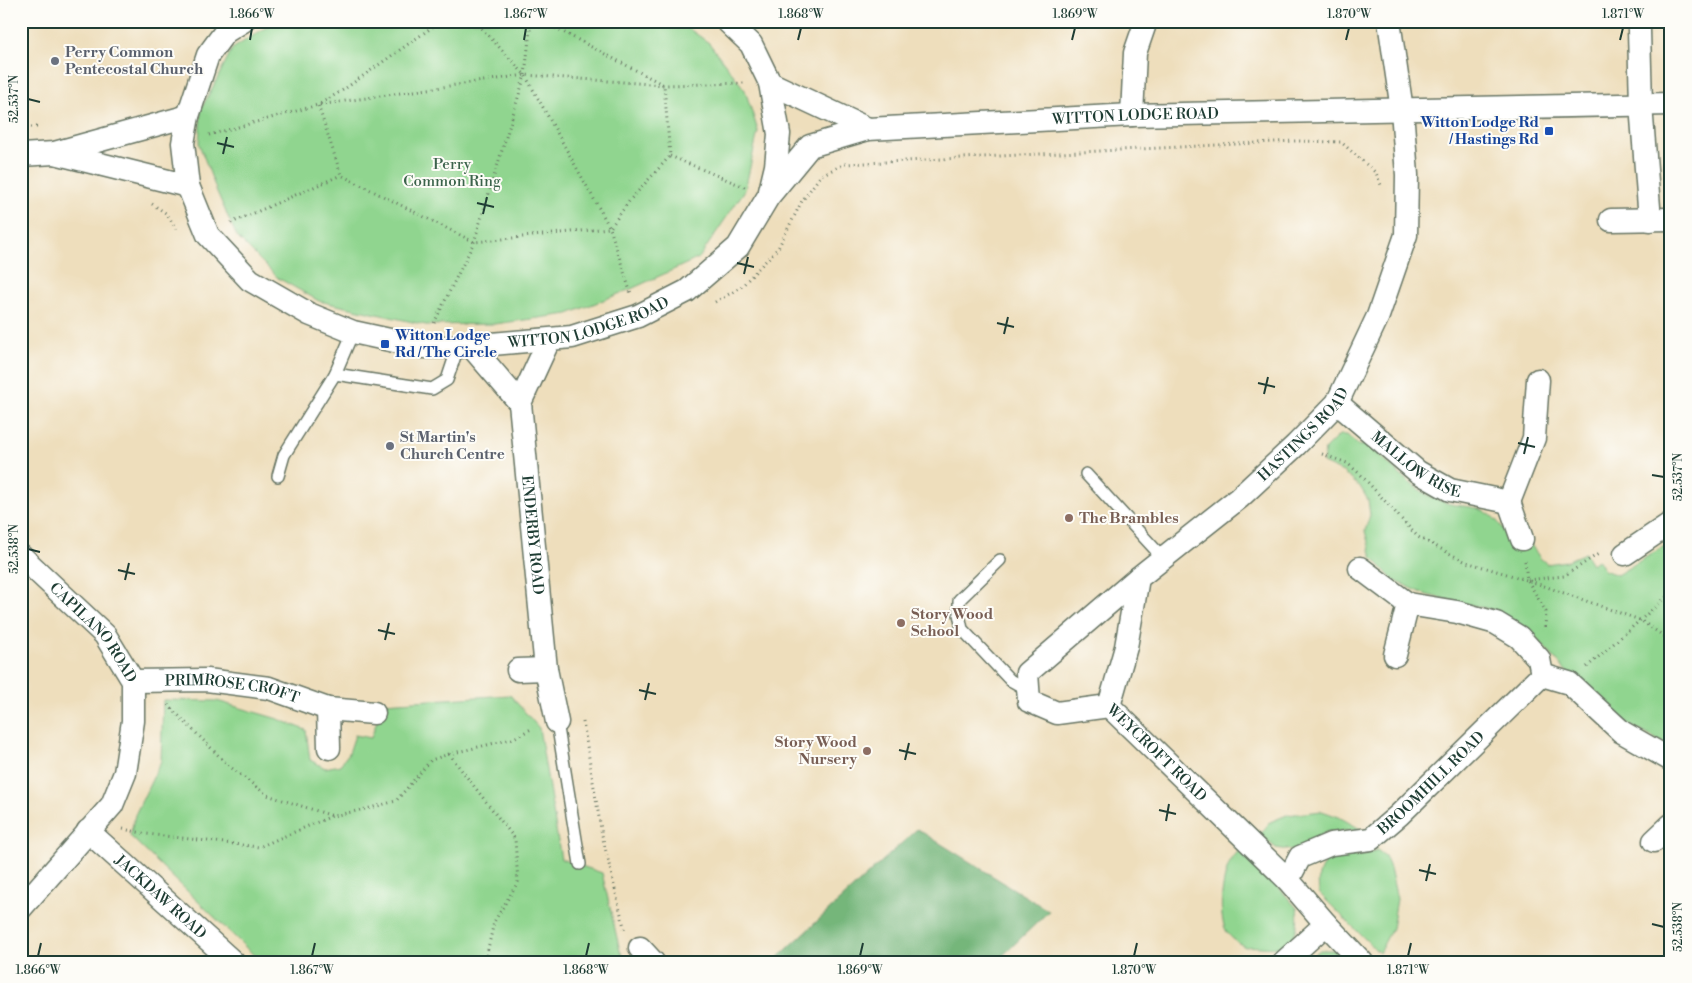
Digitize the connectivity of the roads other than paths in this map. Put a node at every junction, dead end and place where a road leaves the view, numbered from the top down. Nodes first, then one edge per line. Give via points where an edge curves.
1 (243, 21) edge
2 (727, 21) edge
3 (1146, 21) edge
4 (1390, 21) edge
5 (1639, 24) edge
6 (770, 83) junction
7 (1671, 104) edge
8 (1641, 105) junction
9 (1402, 110) junction
10 (1132, 115) junction
11 (188, 116) junction
12 (868, 129) junction
13 (54, 153) junction
14 (21, 155) edge
15 (188, 186) junction
16 (768, 197) junction
17 (1660, 219) edge
18 (1611, 220) dead end
19 (353, 332) junction
20 (549, 340) junction
21 (464, 347) junction
22 (335, 374) junction
23 (1538, 380) dead end
24 (1337, 402) junction
25 (520, 403) junction
26 (1086, 474) dead end
27 (278, 476) dead end
28 (1508, 502) junction
29 (1671, 523) edge
30 (1522, 539) road end
31 (1624, 554) road end
32 (21, 556) edge
33 (1163, 558) junction
34 (1000, 560) dead end
35 (1360, 568) dead end
36 (1138, 578) junction
37 (1408, 604) junction
38 (1395, 656) dead end
39 (546, 669) junction
40 (518, 670) dead end
41 (1542, 676) junction
42 (133, 681) junction
43 (1028, 690) junction
44 (1109, 706) junction
45 (328, 709) junction
46 (374, 713) dead end
47 (557, 722) joint
48 (328, 748) dead end
49 (1671, 760) edge
50 (1671, 825) edge
51 (92, 827) junction
52 (1654, 841) dead end
53 (580, 864) dead end
54 (1288, 880) junction
55 (21, 908) edge
56 (1326, 924) junction
57 (233, 962) edge
58 (1284, 962) edge
59 (1362, 962) edge

1 - 11 street, WITTON LODGE ROAD via 225,32 208,55
2 - 6 street, WITTON LODGE ROAD via 751,44
3 - 10 street via 1135,52
4 - 9 street
5 - 8 street
6 - 12 street, WITTON LODGE ROAD
6 - 16 street, WITTON LODGE ROAD via 779,134 776,166
7 - 8 street, WITTON LODGE ROAD
8 - 9 street, WITTON LODGE ROAD
8 - 17 street
9 - 10 street, WITTON LODGE ROAD
9 - 24 street, HASTINGS ROAD via 1407,175 1406,235 1378,316
10 - 12 street, WITTON LODGE ROAD
11 - 13 street
11 - 15 street, WITTON LODGE ROAD via 183,142
12 - 16 street, WITTON LODGE ROAD via 810,146
13 - 14 street
13 - 15 street
15 - 19 street, WITTON LODGE ROAD via 208,235 250,280 309,314
16 - 20 street, WITTON LODGE ROAD via 738,247 687,291 638,316 572,338
17 - 18 street
19 - 21 street, WITTON LODGE ROAD via 422,347
19 - 22 lane
20 - 21 street, WITTON LODGE ROAD
20 - 25 street
21 - 22 lane via 447,380 432,389
21 - 25 street
22 - 27 lane via 284,455
23 - 28 street via 1534,438
24 - 28 street, MALLOW RISE via 1418,472 1450,490
24 - 33 street, HASTINGS ROAD via 1239,498
25 - 39 street, ENDERBY ROAD
26 - 33 lane
28 - 30 street
29 - 31 street
32 - 42 street, CAPILANO ROAD via 105,636
33 - 36 street, HASTINGS ROAD
34 - 43 lane via 959,600 962,628 1010,680
35 - 37 street
36 - 43 street via 1026,672
36 - 44 street via 1126,647
37 - 38 street
37 - 41 street via 1457,612 1496,624 1519,637 1539,659
39 - 40 street
39 - 47 street, ENDERBY ROAD
41 - 49 street via 1569,683 1622,732
41 - 54 street, BROOMHILL ROAD via 1400,815 1371,839 1331,844 1300,857
42 - 45 street, PRIMROSE CROFT via 207,680 269,688
42 - 51 street, CAPILANO ROAD via 133,721 125,773 112,805
43 - 44 street, WEYCROFT ROAD via 1029,700 1057,713
44 - 54 street, WEYCROFT ROAD
45 - 46 street, PRIMROSE CROFT
45 - 48 street
47 - 53 lane, ENDERBY ROAD
50 - 52 street
51 - 55 street, CAPILANO ROAD
51 - 57 street, JACKDAW ROAD
54 - 56 street, WEYCROFT ROAD
56 - 58 street
56 - 59 street, WEYCROFT ROAD

